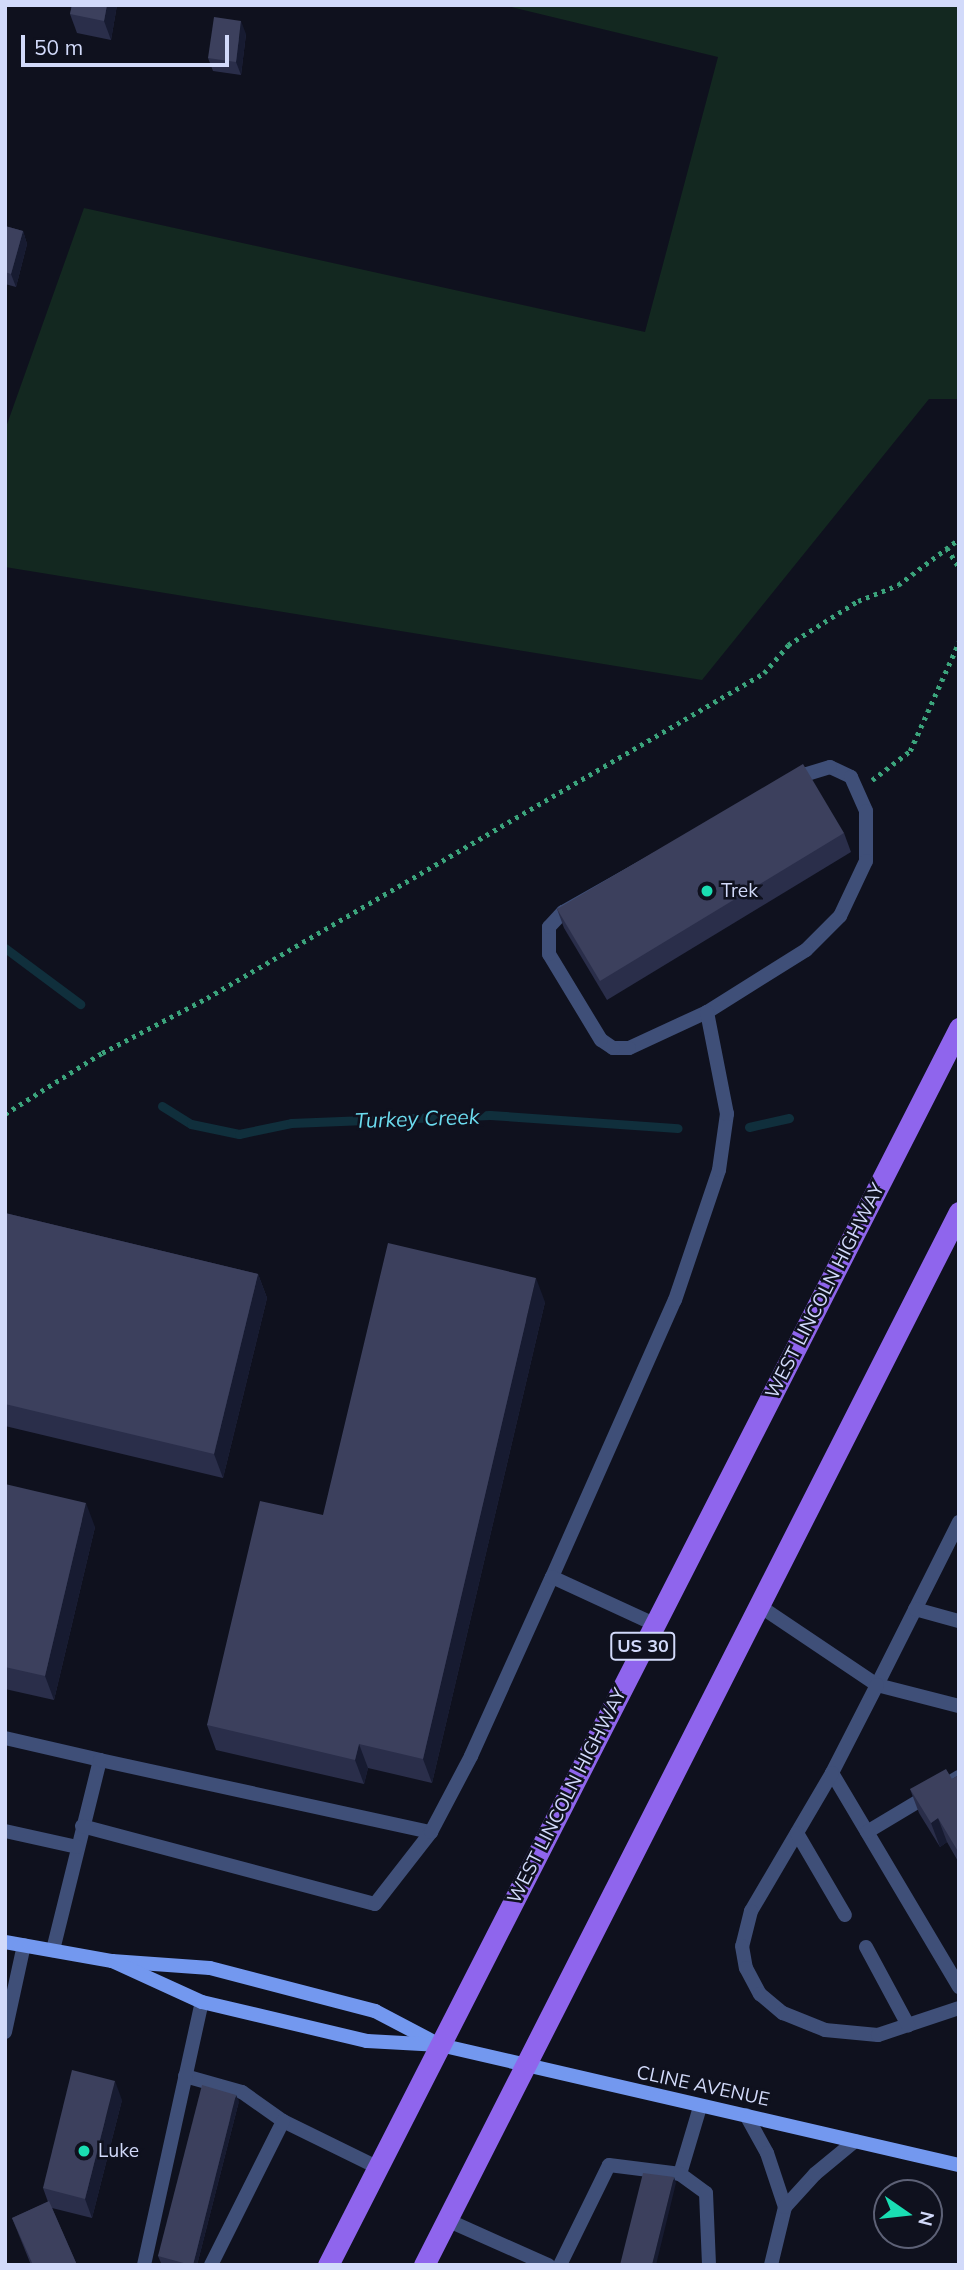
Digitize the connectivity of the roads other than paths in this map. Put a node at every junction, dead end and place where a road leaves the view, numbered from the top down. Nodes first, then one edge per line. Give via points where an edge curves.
1 (707, 1012) junction
2 (959, 1028) edge
3 (959, 1212) edge
4 (957, 1531) edge
5 (552, 1577) junction
6 (758, 1605) junction
7 (915, 1609) junction
8 (959, 1621) edge
9 (654, 1624) junction
10 (877, 1685) junction
11 (959, 1706) edge
12 (5, 1738) edge
13 (100, 1760) junction
14 (832, 1773) junction
15 (959, 1777) edge
16 (82, 1826) junction
17 (5, 1831) edge
18 (431, 1832) junction
19 (867, 1832) junction
20 (797, 1833) junction
21 (77, 1847) junction
22 (845, 1916) dead end
23 (5, 1942) edge
24 (24, 1945) junction
25 (866, 1947) dead end
26 (53, 1950) junction
27 (112, 1961) junction
28 (959, 1987) edge
29 (202, 2002) junction
30 (959, 2008) edge
31 (908, 2025) junction
32 (5, 2032) edge
33 (440, 2045) junction
34 (523, 2065) junction
35 (185, 2076) junction
36 (700, 2107) junction
37 (746, 2115) junction
38 (283, 2121) junction
39 (855, 2141) junction
40 (959, 2165) edge
41 (377, 2168) junction
42 (680, 2174) junction
43 (785, 2207) junction
44 (447, 2220) junction
45 (144, 2265) edge
46 (211, 2265) edge
47 (328, 2265) edge
48 (424, 2265) edge
49 (548, 2265) edge
50 (561, 2265) edge
51 (709, 2265) edge
52 (771, 2265) edge

1 - 1 street via 806,950 840,916 866,861 866,811 851,777 830,767 807,774 563,912 549,927 549,954 601,1040 613,1048 629,1048
1 - 5 street via 727,1114 719,1170 675,1300
2 - 9 main road, WEST LINCOLN HIGHWAY / US 30
3 - 6 main road
4 - 7 street
5 - 9 street
5 - 18 street via 471,1756
6 - 10 street
6 - 34 main road
7 - 8 street
7 - 10 street
9 - 33 main road, WEST LINCOLN HIGHWAY / US 30
10 - 11 street
10 - 14 street
12 - 13 street
13 - 16 street
13 - 18 street
14 - 19 street
14 - 20 street
15 - 19 street
16 - 18 street via 375,1905
16 - 21 street
17 - 21 street
19 - 28 street
20 - 22 street
20 - 31 street via 751,1911 742,1946 746,1968 760,1994 783,2013 825,2030 878,2035
21 - 26 street
23 - 24 street, CLINE AVENUE
24 - 26 street, CLINE AVENUE
24 - 32 street
25 - 31 street
26 - 27 street, CLINE AVENUE
27 - 29 street, CLINE AVENUE
27 - 33 street, CLINE AVENUE via 223,1971 375,2011
29 - 33 street, CLINE AVENUE via 367,2041
29 - 35 street
30 - 31 street
33 - 34 street, CLINE AVENUE
33 - 41 main road, WEST LINCOLN HIGHWAY / US 30
34 - 36 street, CLINE AVENUE
34 - 44 main road
35 - 38 street via 242,2092
35 - 45 street
36 - 37 street, CLINE AVENUE
36 - 42 street
37 - 39 street, CLINE AVENUE
37 - 43 street via 767,2153
38 - 41 street
38 - 46 street
39 - 40 street, CLINE AVENUE
39 - 43 street
41 - 47 main road, WEST LINCOLN HIGHWAY / US 30
42 - 50 street via 609,2165
42 - 51 street via 706,2193
43 - 52 street
44 - 48 main road
44 - 49 street

